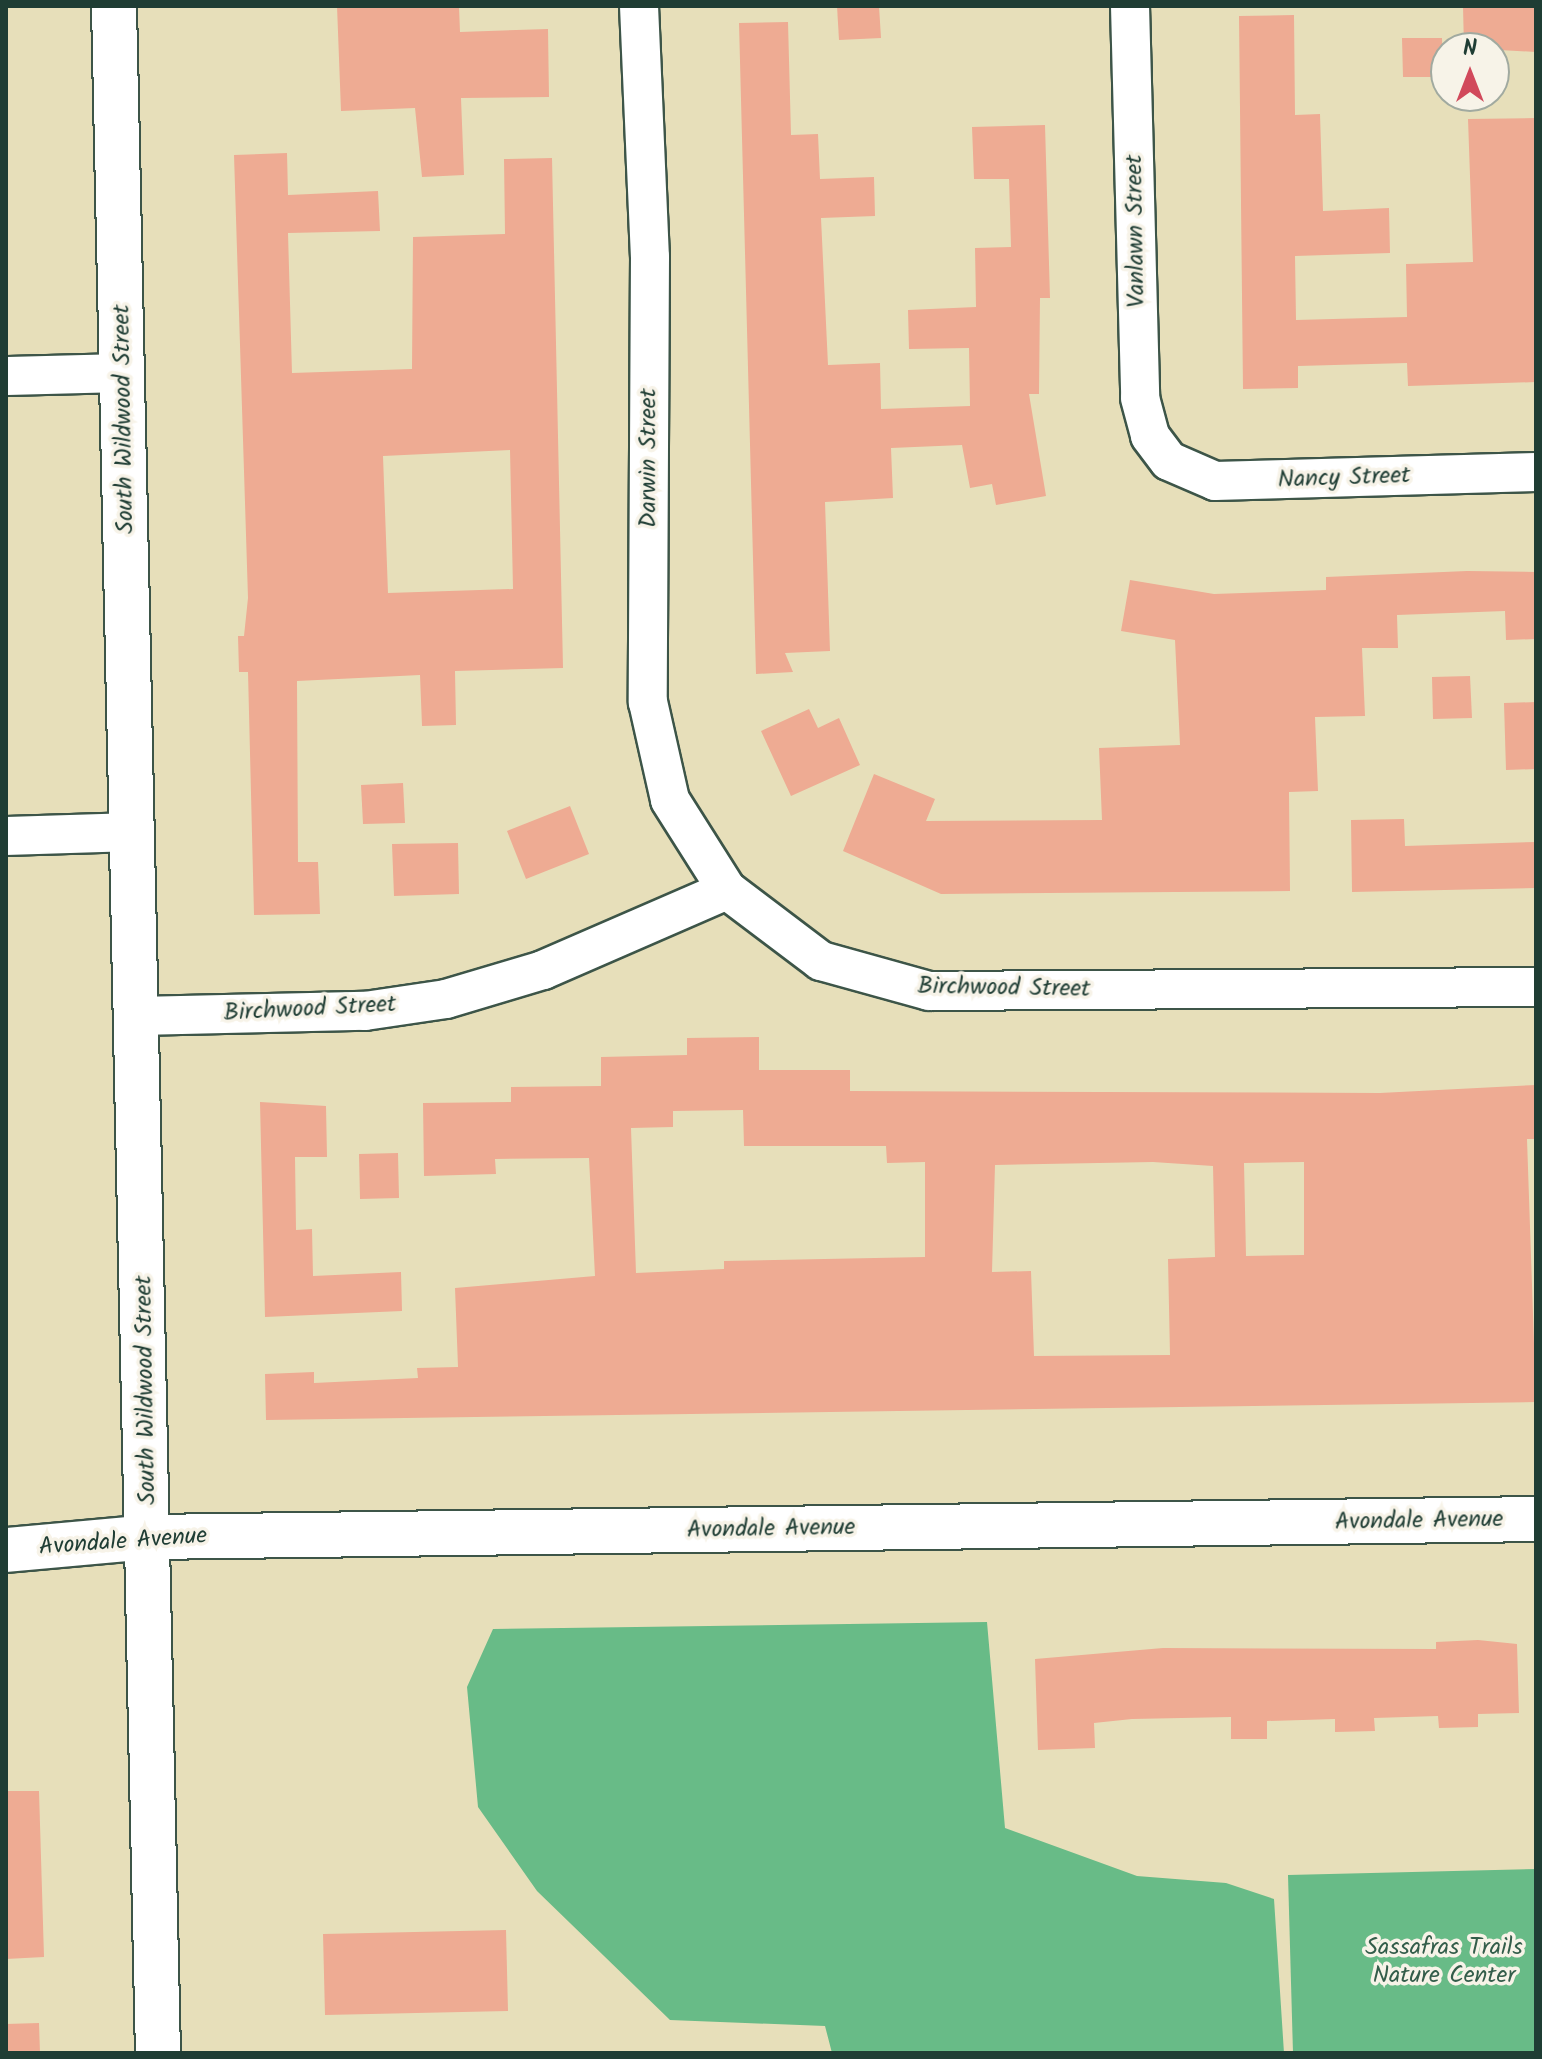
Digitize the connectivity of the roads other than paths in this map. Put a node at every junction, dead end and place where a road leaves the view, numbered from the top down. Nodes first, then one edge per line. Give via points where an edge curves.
1 (114, 6) edge
2 (639, 6) edge
3 (1130, 6) edge
4 (123, 373) junction
5 (6, 376) edge
6 (1161, 451) joint
7 (1536, 472) edge
8 (131, 832) junction
9 (6, 836) edge
10 (727, 890) junction
11 (1536, 987) edge
12 (138, 1016) junction
13 (1536, 1519) edge
14 (148, 1537) junction
15 (6, 1550) edge
16 (158, 2053) edge

1 - 4 street, South Wildwood Street
2 - 10 street, Darwin Street via 650,257 648,702 670,800
3 - 6 street, Vanlawn Street via 1140,398
4 - 5 street
4 - 8 street, South Wildwood Street
6 - 7 street, Nancy Street via 1186,472 1215,481
8 - 9 street
8 - 12 street, South Wildwood Street
10 - 11 street, Birchwood Street via 821,961 929,991
10 - 12 street, Birchwood Street via 543,970 446,999 365,1011
12 - 14 street, South Wildwood Street
13 - 14 street, Avondale Avenue
14 - 15 street, Avondale Avenue
14 - 16 street, South Wildwood Street

